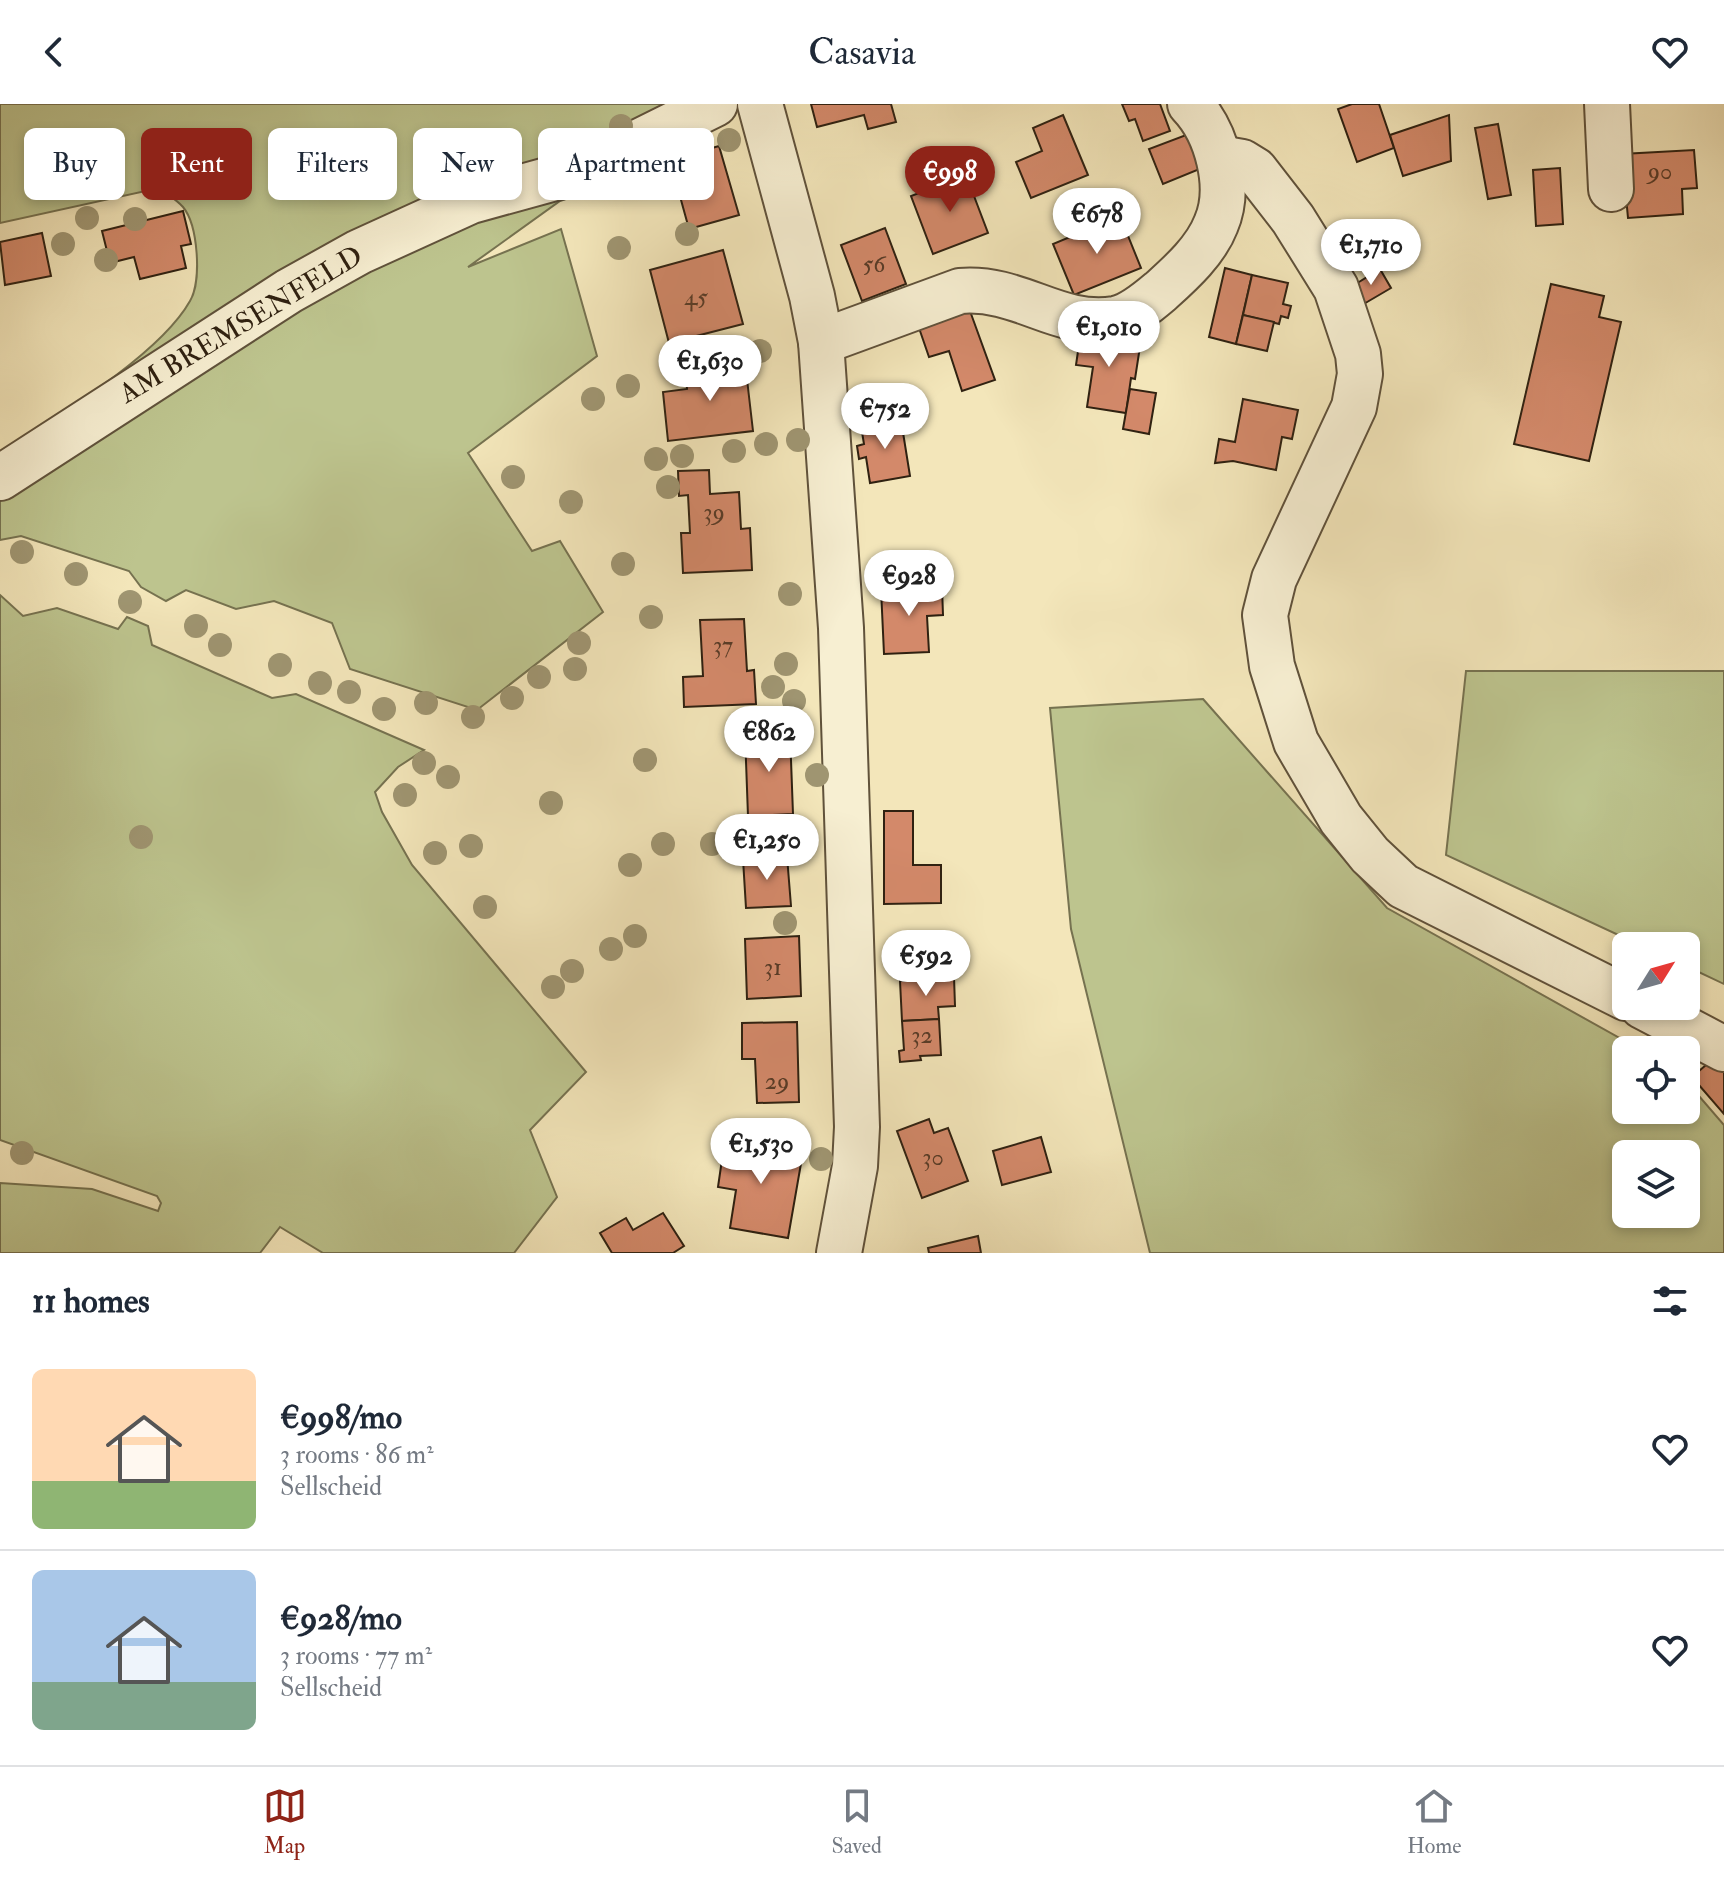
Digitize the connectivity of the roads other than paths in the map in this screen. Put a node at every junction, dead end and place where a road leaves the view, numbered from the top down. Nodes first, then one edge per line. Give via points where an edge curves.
1 (715, 104) edge
2 (760, 104) edge
3 (1190, 104) edge
4 (1607, 104) edge
5 (1219, 158) junction
6 (1611, 189) dead end
7 (821, 342) junction
8 (0, 478) edge
9 (1612, 991) edge
10 (1669, 1020) edge
11 (1724, 1049) edge
12 (839, 1253) edge

1 - 8 street, AM BREMSENFELD via 580,171 471,201 359,252 289,291
2 - 7 street
3 - 5 street via 1206,123
4 - 6 street
5 - 7 street via 1219,213 1210,236 1183,271 1133,312 1085,321 1003,293 960,291
5 - 9 street via 1255,170 1293,219 1336,288 1358,354 1354,407 1274,579 1265,615 1272,666 1296,742 1341,819 1403,886
7 - 12 street via 840,597 857,1127
10 - 11 street

